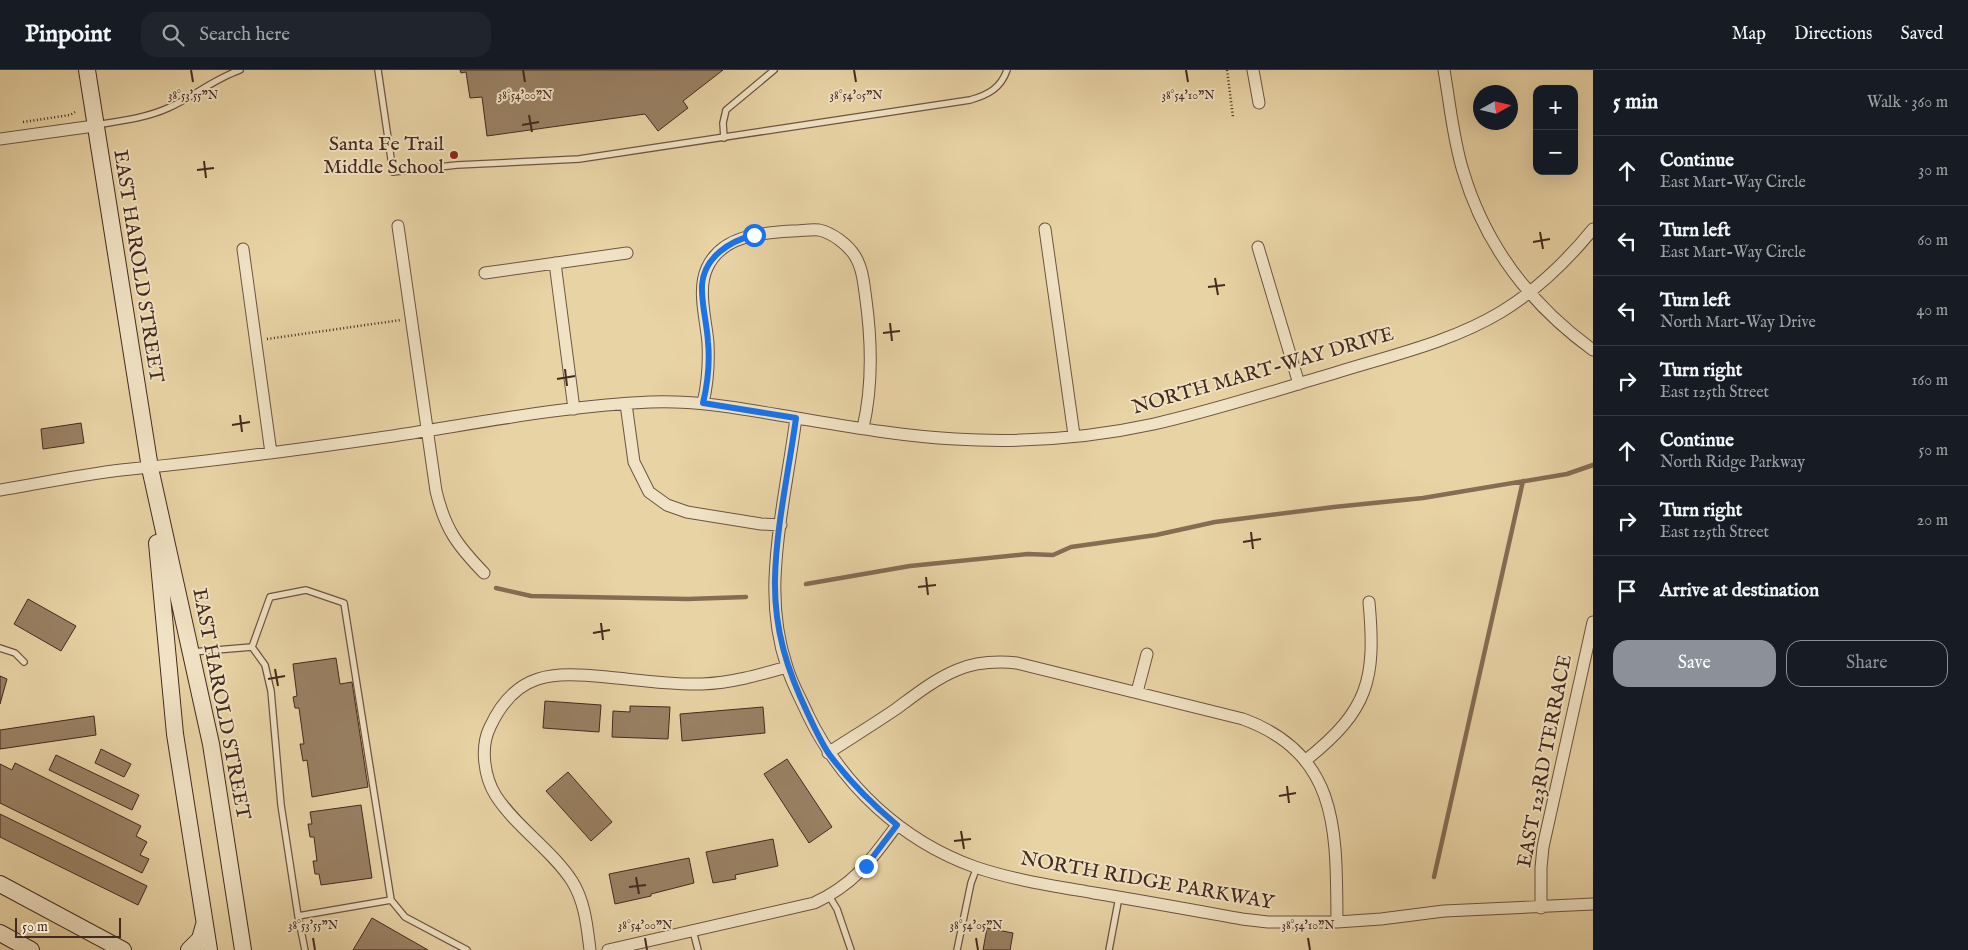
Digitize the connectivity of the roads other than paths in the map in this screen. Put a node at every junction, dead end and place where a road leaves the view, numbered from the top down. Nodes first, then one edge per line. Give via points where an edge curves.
1 (87, 70) edge
2 (240, 70) edge
3 (378, 70) edge
4 (774, 70) edge
5 (1007, 70) edge
6 (1254, 70) edge
7 (1444, 70) edge
8 (1259, 103) dead end
9 (94, 126) junction
10 (724, 138) junction
11 (0, 139) edge
12 (398, 226) dead end
13 (1045, 229) dead end
14 (1593, 229) edge
15 (1258, 247) dead end
16 (243, 249) dead end
17 (627, 253) dead end
18 (554, 264) junction
19 (485, 273) dead end
20 (1528, 292) junction
21 (1593, 350) edge
22 (1299, 384) junction
23 (703, 403) junction
24 (626, 404) junction
25 (574, 409) junction
26 (796, 418) junction
27 (863, 428) junction
28 (428, 431) junction
29 (1074, 435) junction
30 (271, 453) junction
31 (150, 468) junction
32 (0, 490) edge
33 (781, 525) junction
34 (484, 573) dead end
35 (1369, 602) dead end
36 (1593, 622) edge
37 (252, 647) junction
38 (0, 648) edge
39 (190, 652) junction
40 (1147, 654) dead end
41 (24, 662) dead end
42 (787, 667) junction
43 (1137, 692) junction
44 (828, 752) junction
45 (1306, 760) junction
46 (897, 825) junction
47 (977, 867) junction
48 (0, 884) edge
49 (829, 896) junction
50 (1119, 897) junction
51 (391, 900) junction
52 (1593, 904) edge
53 (1541, 908) junction
54 (298, 916) junction
55 (1336, 922) junction
56 (204, 923) junction
57 (693, 931) junction
58 (0, 933) edge
59 (31, 950) edge
60 (123, 950) edge
61 (190, 950) edge
62 (209, 950) edge
63 (244, 950) edge
64 (305, 950) edge
65 (467, 950) edge
66 (590, 950) edge
67 (608, 950) edge
68 (698, 950) edge
69 (851, 950) edge
70 (957, 950) edge
71 (1109, 950) edge

1 - 9 main road, EAST HAROLD STREET
2 - 9 lane via 168,108
3 - 10 lane via 393,172 457,165 579,160
4 - 10 lane via 726,110
5 - 10 lane via 1002,82 984,97
6 - 8 street
7 - 20 street via 1457,146 1470,194 1491,239
9 - 11 street
9 - 31 main road, EAST HAROLD STREET
12 - 28 street
13 - 29 street
14 - 20 street, NORTH MART-WAY DRIVE via 1550,277
15 - 22 street
16 - 30 street
17 - 18 street
18 - 19 street
18 - 25 street
20 - 21 street via 1556,321
20 - 22 street, NORTH MART-WAY DRIVE via 1502,311 1448,338
22 - 29 street, NORTH MART-WAY DRIVE via 1150,425
23 - 24 street, NORTH MART-WAY DRIVE
23 - 26 street, NORTH MART-WAY DRIVE
23 - 27 street via 709,375 702,284 707,267 721,249 738,239 770,232 819,230 838,239 855,256 864,283 871,375
24 - 25 street, NORTH MART-WAY DRIVE
24 - 33 street via 634,462 649,492 667,505 687,512
25 - 28 street, NORTH MART-WAY DRIVE
26 - 27 street, NORTH MART-WAY DRIVE
26 - 33 street, NORTH RIDGE PARKWAY
27 - 29 street, NORTH MART-WAY DRIVE via 960,440
28 - 30 street, NORTH MART-WAY DRIVE
28 - 34 street via 442,514 451,535
30 - 31 street, NORTH MART-WAY DRIVE
31 - 32 street, NORTH MART-WAY DRIVE
31 - 39 main road, EAST HAROLD STREET
31 - 56 main road, EAST HAROLD STREET via 175,734
33 - 42 street, NORTH RIDGE PARKWAY via 775,580 780,636
35 - 45 street via 1373,641 1366,686 1345,724
36 - 53 street, EAST 123RD TERRACE via 1543,846
37 - 39 lane
37 - 51 lane via 270,597 306,590 344,602
37 - 54 lane via 265,665 271,691 281,805
38 - 41 lane via 15,653
39 - 63 main road, EAST HAROLD STREET via 211,744
40 - 43 street
42 - 44 street, NORTH RIDGE PARKWAY
42 - 66 street via 741,679 703,684 560,674 522,686 498,708 485,745 490,783 510,814 572,881 583,904
43 - 44 street via 1017,663 984,663 943,676
43 - 45 street via 1259,725 1282,738
44 - 46 street, NORTH RIDGE PARKWAY via 857,788
45 - 55 street via 1322,787 1330,811 1334,834
46 - 47 street, NORTH RIDGE PARKWAY via 941,852
46 - 49 street via 856,876
47 - 50 street, NORTH RIDGE PARKWAY via 1026,881
47 - 70 lane
48 - 60 main road
49 - 57 street via 814,903
49 - 69 lane via 837,909
50 - 55 street, NORTH RIDGE PARKWAY via 1268,922
50 - 71 lane
51 - 54 lane
51 - 65 lane via 406,917
52 - 53 street, NORTH RIDGE PARKWAY
53 - 55 street, NORTH RIDGE PARKWAY via 1452,910
54 - 64 lane
56 - 61 main road via 200,939
56 - 62 main road, EAST HAROLD STREET
57 - 67 street
57 - 68 lane
58 - 59 main road

